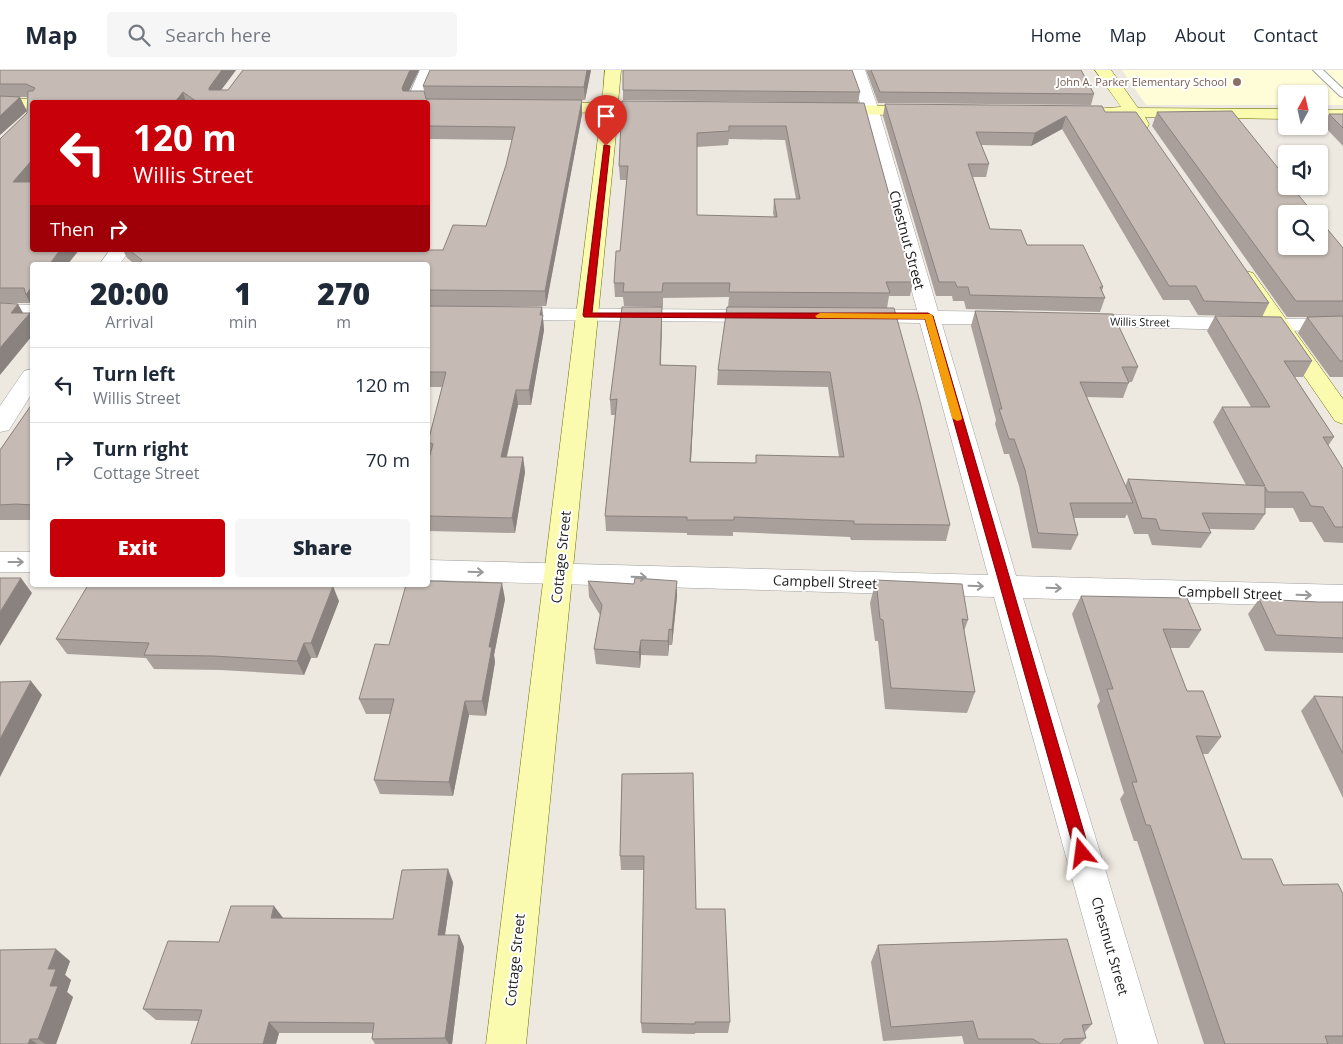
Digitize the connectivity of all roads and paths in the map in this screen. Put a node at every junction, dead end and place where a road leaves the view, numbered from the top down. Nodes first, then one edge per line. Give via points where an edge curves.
1 (428, 70) edge
2 (613, 70) edge
3 (857, 70) edge
4 (1103, 70) edge
5 (1318, 70) edge
6 (1343, 94) edge
7 (415, 100) edge
8 (0, 104) edge
9 (30, 104) edge
10 (524, 107) edge
11 (610, 108) junction
12 (639, 108) edge
13 (813, 110) edge
14 (871, 111) junction
15 (939, 111) edge
16 (1084, 112) edge
17 (1132, 112) junction
18 (1278, 114) edge
19 (1328, 115) edge
20 (1343, 115) edge
21 (1153, 142) edge
22 (1236, 264) edge
23 (0, 310) edge
24 (30, 311) edge
25 (488, 314) edge
26 (587, 315) junction
27 (782, 316) edge
28 (841, 316) edge
29 (928, 316) junction
30 (1343, 324) edge
31 (1279, 325) junction
32 (30, 379) edge
33 (1343, 416) edge
34 (0, 424) edge
35 (0, 562) edge
36 (30, 562) edge
37 (430, 570) edge
38 (559, 574) junction
39 (1005, 586) junction
40 (1343, 596) edge
41 (506, 1044) edge
42 (1138, 1044) edge

1 - 7 street
2 - 11 main road, Cottage Street
3 - 14 street, Chestnut Street
4 - 17 main road
5 - 6 lane
8 - 9 main road
10 - 11 main road
11 - 12 main road
11 - 26 main road, Cottage Street
13 - 14 main road
14 - 15 main road
14 - 29 street, Chestnut Street
16 - 17 main road
17 - 18 main road
17 - 21 main road
19 - 20 main road
22 - 31 main road
23 - 24 street
25 - 26 street
26 - 27 street
26 - 38 main road, Cottage Street
28 - 29 street, Willis Street
29 - 31 street, Willis Street
29 - 39 street, Chestnut Street
30 - 31 street, Willis Street
31 - 33 main road
32 - 34 street
35 -> 36 street
37 -> 38 street, Campbell Street
38 -> 39 street, Campbell Street
38 - 41 main road, Cottage Street
39 -> 40 street, Campbell Street
39 - 42 street, Chestnut Street

